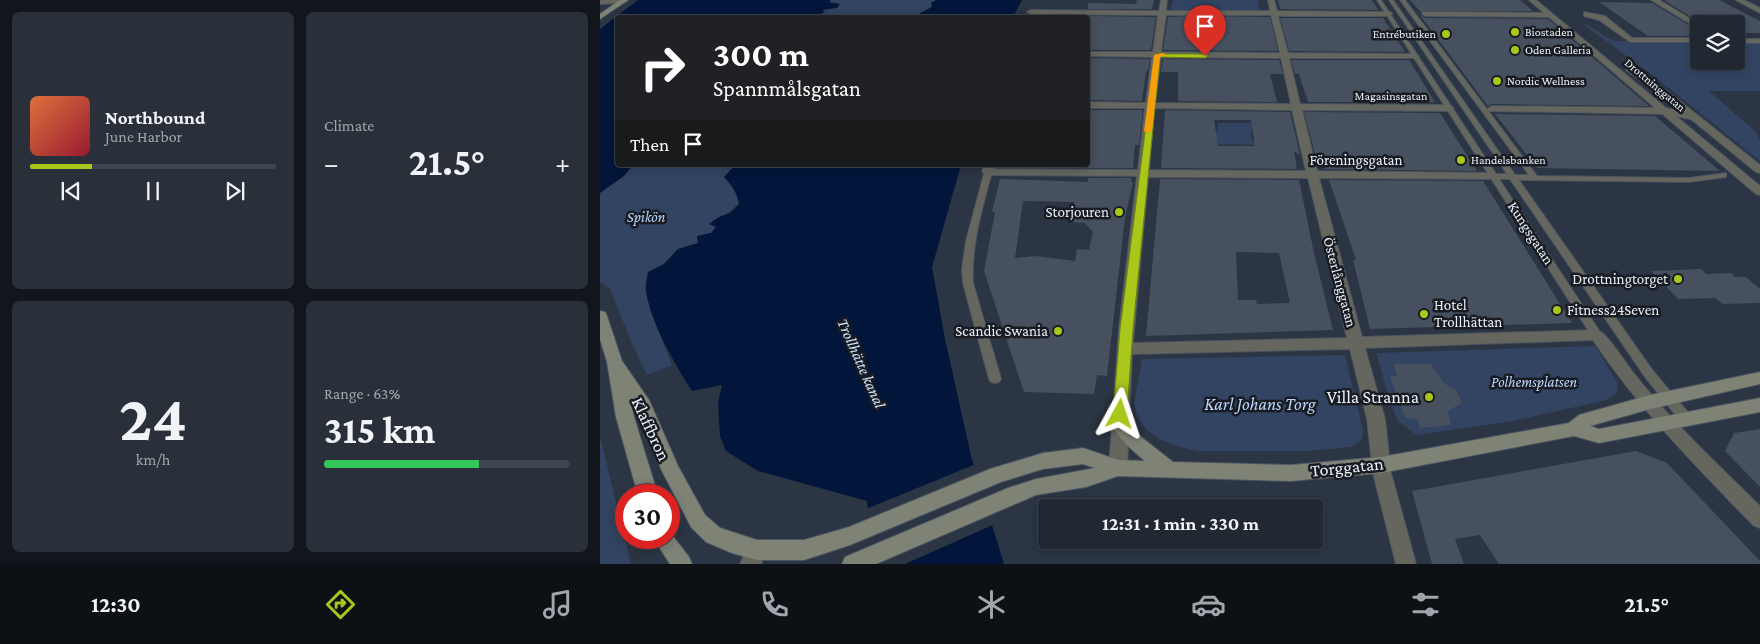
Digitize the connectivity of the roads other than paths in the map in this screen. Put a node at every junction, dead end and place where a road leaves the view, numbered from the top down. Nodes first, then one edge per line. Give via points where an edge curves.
1 (625, 0) edge
2 (1164, 0) edge
3 (1271, 0) edge
4 (1379, 0) edge
5 (1391, 0) edge
6 (1402, 0) edge
7 (1532, 0) edge
8 (1544, 0) edge
9 (1654, 0) edge
10 (1739, 0) edge
11 (600, 2) edge
12 (1760, 11) edge
13 (1031, 12) edge
14 (1163, 13) junction
15 (1192, 13) dead end
16 (1206, 13) dead end
17 (1274, 14) junction
18 (1388, 14) junction
19 (1400, 14) junction
20 (1411, 14) junction
21 (1426, 14) joint
22 (1587, 14) dead end
23 (1550, 15) junction
24 (600, 17) edge
25 (1690, 22) edge
26 (1592, 39) dead end
27 (1617, 40) dead end
28 (1630, 40) junction
29 (1690, 40) edge
30 (1745, 41) edge
31 (1760, 41) edge
32 (1090, 54) edge
33 (1157, 55) junction
34 (1284, 56) junction
35 (1415, 56) junction
36 (1620, 61) dead end
37 (1090, 105) edge
38 (1150, 105) junction
39 (1296, 107) junction
40 (1448, 108) junction
41 (1466, 109) junction
42 (1488, 109) junction
43 (1666, 111) junction
44 (1694, 117) junction
45 (989, 169) edge
46 (1760, 170) edge
47 (1143, 174) junction
48 (1313, 175) junction
49 (1723, 175) dead end
50 (1494, 176) junction
51 (1513, 177) junction
52 (1535, 178) junction
53 (1760, 192) edge
54 (600, 316) edge
55 (1596, 335) junction
56 (1356, 343) junction
57 (1125, 349) junction
58 (615, 362) junction
59 (1760, 378) edge
60 (995, 379) dead end
61 (1668, 398) junction
62 (1650, 402) junction
63 (1760, 405) edge
64 (1120, 419) junction
65 (1687, 420) junction
66 (1669, 424) junction
67 (1574, 429) junction
68 (1381, 465) junction
69 (1118, 468) junction
70 (1167, 468) junction
71 (996, 475) joint
72 (645, 484) edge
73 (1760, 519) edge
74 (671, 549) edge
75 (753, 557) edge
76 (801, 557) edge
77 (853, 563) edge
78 (682, 564) edge
79 (1406, 564) edge

1 - 11 street
1 - 24 main road
2 - 14 street
3 - 17 street, Österlånggatan
4 - 18 street, Kungsgatan
5 - 19 street, Kungsgatan
6 - 20 street
7 - 23 street, Drottninggatan
8 - 26 street
9 - 25 street
10 - 12 street
13 - 14 street
14 - 15 street
14 - 33 street
16 - 17 street
17 - 18 street
17 - 34 street, Österlånggatan
18 - 19 street
18 - 35 street, Kungsgatan
19 - 20 street
19 - 41 street, Kungsgatan
20 - 21 street
20 - 42 street
21 - 23 street
22 - 28 street via 1602,18
23 - 43 street, Drottninggatan
27 - 28 street
28 - 29 street
30 - 31 street
32 - 33 street
33 - 34 street
33 - 38 street
34 - 35 street
34 - 39 street, Österlånggatan
35 - 40 street, Kungsgatan
36 - 44 street, Drottninggatan
37 - 38 street, Magasinsgatan
38 - 39 street, Magasinsgatan
38 - 47 street
39 - 40 street, Magasinsgatan
39 - 48 street, Österlånggatan
40 - 41 street, Magasinsgatan
40 - 50 street, Kungsgatan
41 - 42 street, Magasinsgatan
41 - 51 street, Kungsgatan
42 - 43 street, Magasinsgatan
42 - 52 street
43 - 44 street, Magasinsgatan
43 - 53 street, Drottninggatan
44 - 46 street, Drottninggatan
45 - 47 street, Föreningsgatan
45 - 60 street via 974,224 967,271
47 - 48 street, Föreningsgatan
47 - 57 street
48 - 50 street, Föreningsgatan
48 - 56 street, Österlånggatan
49 - 52 street, Föreningsgatan via 1689,180
50 - 51 street, Föreningsgatan
50 - 55 street, Kungsgatan
51 - 52 street, Föreningsgatan
51 - 61 street, Kungsgatan
54 - 58 main road
55 - 56 street
55 - 62 street, Kungsgatan
56 - 57 street
56 - 68 street, Österlånggatan via 1376,419
57 - 64 street
58 - 72 main road, Klaffbron via 625,417
58 - 75 main road, Klaffbron via 643,405 670,469 698,521 713,535
59 - 61 main road, Torggatan
61 - 62 main road, Torggatan
61 - 65 street, Kungsgatan
62 - 66 street, Kungsgatan
62 - 67 main road, Torggatan via 1585,420
63 - 65 main road, Torggatan
64 - 69 street
64 - 70 main road via 1130,438
65 - 66 main road, Torggatan
66 - 67 main road, Torggatan via 1599,436
66 - 73 street, Kungsgatan
67 - 68 main road, Torggatan
68 - 70 main road, Torggatan via 1291,473
68 - 79 street, Österlånggatan
69 - 70 main road, Torggatan
69 - 71 main road, Torggatan via 1083,456 1043,461
69 - 77 main road, Torggatan via 1008,497
71 - 76 main road, Klaffbron
74 - 78 main road
75 - 76 main road, Klaffbron

